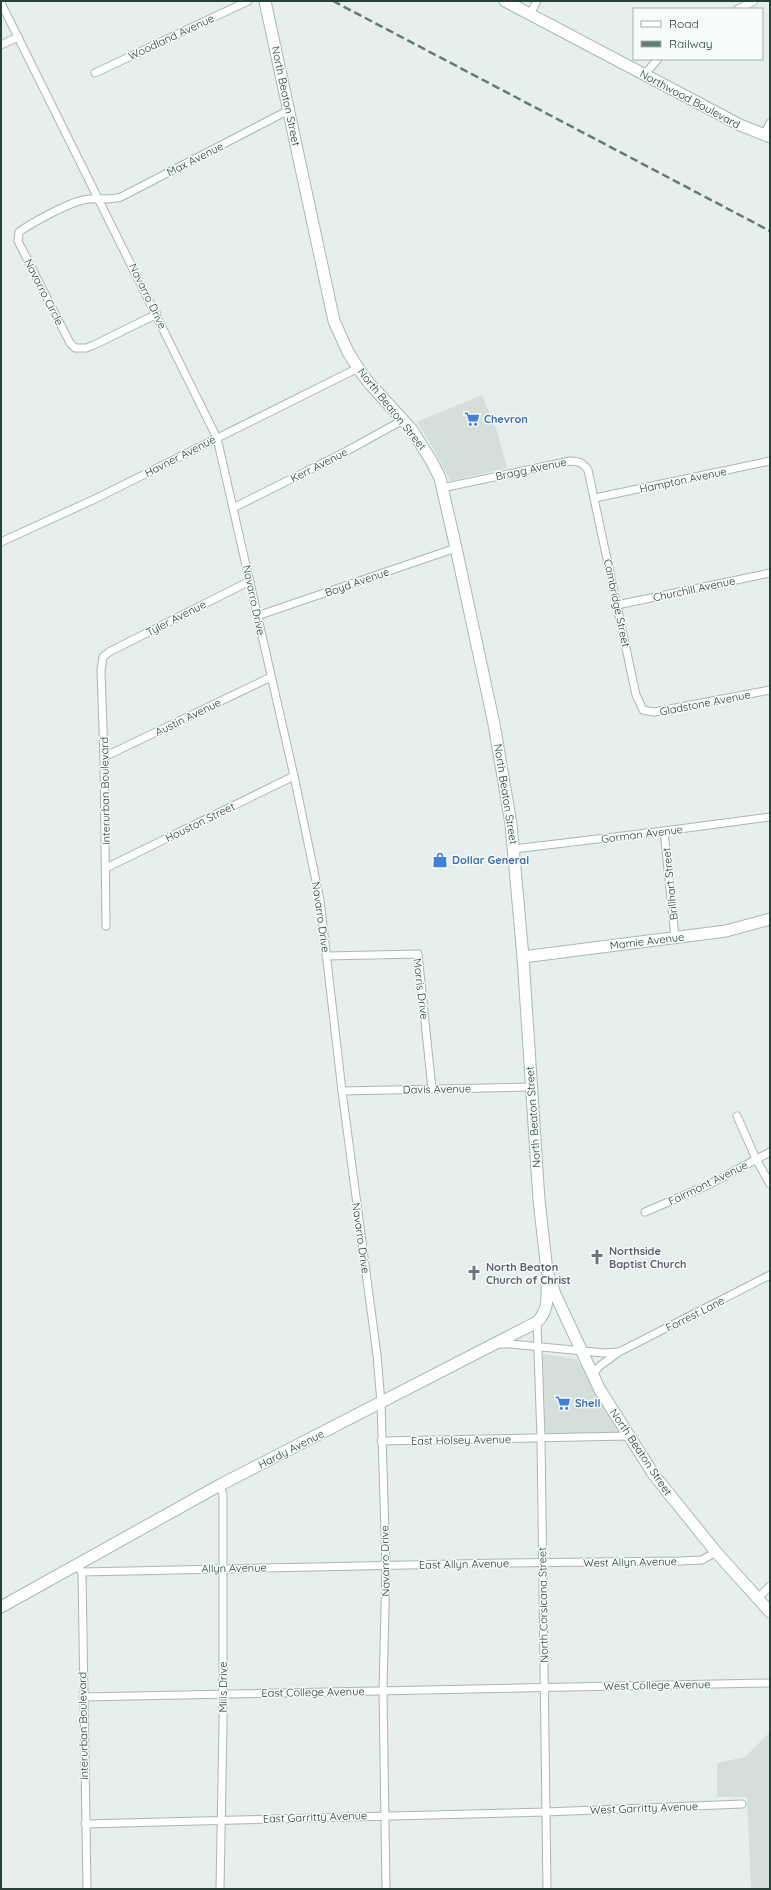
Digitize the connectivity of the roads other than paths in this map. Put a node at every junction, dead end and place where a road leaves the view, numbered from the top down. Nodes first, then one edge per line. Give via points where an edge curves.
1 (248, 1) edge
2 (265, 1) edge
3 (505, 1) edge
4 (537, 1) edge
5 (754, 1) edge
6 (1, 3) edge
7 (740, 8) edge
8 (530, 14) junction
9 (18, 36) junction
10 (1, 45) edge
11 (657, 60) edge
12 (95, 73) dead end
13 (644, 75) junction
14 (289, 110) junction
15 (770, 123) edge
16 (767, 136) edge
17 (100, 199) junction
18 (157, 314) junction
19 (358, 368) junction
20 (403, 420) junction
21 (217, 438) junction
22 (770, 461) edge
23 (442, 488) junction
24 (595, 498) junction
25 (234, 508) junction
26 (1, 542) edge
27 (456, 548) junction
28 (770, 573) edge
29 (250, 582) junction
30 (617, 605) junction
31 (257, 616) junction
32 (103, 657) joint
33 (271, 677) junction
34 (770, 690) edge
35 (641, 707) joint
36 (104, 757) junction
37 (294, 776) junction
38 (770, 816) edge
39 (664, 831) junction
40 (514, 849) junction
41 (106, 868) junction
42 (770, 919) edge
43 (106, 926) dead end
44 (675, 937) junction
45 (326, 956) junction
46 (522, 957) junction
47 (532, 1087) junction
48 (432, 1089) junction
49 (342, 1091) junction
50 (737, 1116) dead end
51 (770, 1152) edge
52 (756, 1159) junction
53 (770, 1184) edge
54 (645, 1212) dead end
55 (548, 1271) junction
56 (770, 1275) edge
57 (537, 1322) junction
58 (493, 1345) junction
59 (539, 1347) junction
60 (581, 1352) junction
61 (619, 1352) junction
62 (592, 1374) junction
63 (381, 1403) junction
64 (629, 1436) junction
65 (541, 1438) junction
66 (381, 1441) junction
67 (220, 1485) junction
68 (716, 1552) junction
69 (543, 1563) junction
70 (386, 1566) junction
71 (79, 1568) junction
72 (223, 1568) junction
73 (770, 1586) edge
74 (757, 1599) junction
75 (1, 1607) edge
76 (770, 1612) edge
77 (770, 1683) edge
78 (544, 1688) junction
79 (383, 1691) junction
80 (222, 1694) junction
81 (83, 1697) junction
82 (742, 1804) dead end
83 (546, 1812) junction
84 (385, 1815) junction
85 (221, 1820) junction
86 (85, 1824) junction
87 (87, 1889) edge
88 (220, 1889) edge
89 (386, 1889) edge
90 (547, 1889) edge

1 - 12 street, Woodland Avenue
2 - 14 main road, North Beaton Street
3 - 8 main road, Northwood Boulevard
4 - 8 street
5 - 7 street
6 - 9 street, Navarro Drive
8 - 13 main road, Northwood Boulevard
9 - 10 street
9 - 17 street, Navarro Drive
11 - 13 street
13 - 16 main road, Northwood Boulevard via 740,125
14 - 17 street, Max Avenue via 121,197
14 - 19 main road, North Beaton Street via 328,299 334,321
15 - 16 street
17 - 18 street, Navarro Drive
17 - 18 street, Navarro Circle via 79,201 28,225 19,232 18,241 70,343 76,348 94,345
18 - 21 street, Navarro Drive
19 - 20 main road, North Beaton Street
19 - 21 street, Havner Avenue
20 - 23 main road, North Beaton Street via 425,448
20 - 25 street, Kerr Avenue
21 - 25 street, Navarro Drive
21 - 26 street, Havner Avenue via 97,498
22 - 24 street, Hampton Avenue
23 - 24 street, Bragg Avenue via 577,461 588,470
23 - 27 main road, North Beaton Street
24 - 30 street, Cambridge Street
25 - 29 street, Navarro Drive
27 - 31 street, Boyd Avenue
27 - 40 main road, North Beaton Street via 494,724
28 - 30 street, Churchill Avenue
29 - 31 street, Navarro Drive
29 - 32 street, Tyler Avenue
30 - 35 street, Cambridge Street via 636,695
31 - 33 street, Navarro Drive
32 - 36 street, Interurban Boulevard via 101,672
33 - 36 street, Austin Avenue
33 - 37 street, Navarro Drive
34 - 35 street, Gladstone Avenue via 654,712 647,712
36 - 41 street, Interurban Boulevard
37 - 41 street, Houston Street
37 - 45 street, Navarro Drive via 320,900
38 - 39 street, Gorman Avenue
39 - 40 street, Gorman Avenue
39 - 44 street, Brillhart Street
40 - 46 main road, North Beaton Street
41 - 43 street, Interurban Boulevard
42 - 44 main road, Mamie Avenue via 726,931
44 - 46 main road, Mamie Avenue
45 - 48 street, Morris Drive via 418,954
45 - 49 street, Navarro Drive
46 - 47 main road, North Beaton Street
47 - 48 street, Davis Avenue
47 - 55 main road, North Beaton Street via 539,1200
48 - 49 street, Davis Avenue
49 - 63 street, Navarro Drive
50 - 52 street
51 - 52 street, Fairmont Avenue
52 - 53 street
52 - 54 street, Fairmont Avenue via 708,1185
55 - 57 main road via 547,1306
55 - 60 main road, North Beaton Street via 554,1294
56 - 61 street, Forrest Lane
57 - 58 main road, Hardy Avenue
57 - 59 street, North Corsicana Street
58 - 59 street, Forrest Lane
58 - 63 main road, Hardy Avenue
59 - 60 street, Forrest Lane
59 - 65 street, North Corsicana Street
60 - 61 street, Forrest Lane
60 - 62 main road, North Beaton Street
61 - 62 street, Forrest Lane
62 - 64 main road, North Beaton Street
63 - 66 street, Navarro Drive
63 - 67 main road, Hardy Avenue
64 - 65 street, East Holsey Avenue
64 - 68 main road, North Beaton Street via 654,1475
65 - 66 street, East Holsey Avenue
65 - 69 street, North Corsicana Street
66 - 70 street, Navarro Drive
67 - 71 main road, Hardy Avenue
67 - 72 street, Mills Drive via 223,1495
68 - 69 street, West Allyn Avenue via 702,1560
68 - 74 main road, North Beaton Street
69 - 70 street, East Allyn Avenue
69 - 78 street, North Corsicana Street
70 - 72 street, Allyn Avenue
70 - 79 street, Navarro Drive
71 - 72 street, Allyn Avenue
71 - 75 main road, Hardy Avenue
71 - 81 street, Interurban Boulevard
72 - 80 street, Mills Drive
73 - 74 street
74 - 76 main road, North Beaton Street
77 - 78 street, West College Avenue
78 - 79 street, East College Avenue
78 - 83 street, North Corsicana Street
79 - 80 street, East College Avenue
79 - 84 street, Navarro Drive
80 - 81 street, East College Avenue
80 - 85 street, Mills Drive
81 - 86 street, Interurban Boulevard
82 - 83 street, West Garritty Avenue
83 - 84 street, East Garritty Avenue
83 - 90 street, North Corsicana Street
84 - 85 street, East Garritty Avenue
84 - 89 street, Navarro Drive
85 - 86 street, East Garritty Avenue
85 - 88 street, Mills Drive
86 - 87 street, Interurban Boulevard

